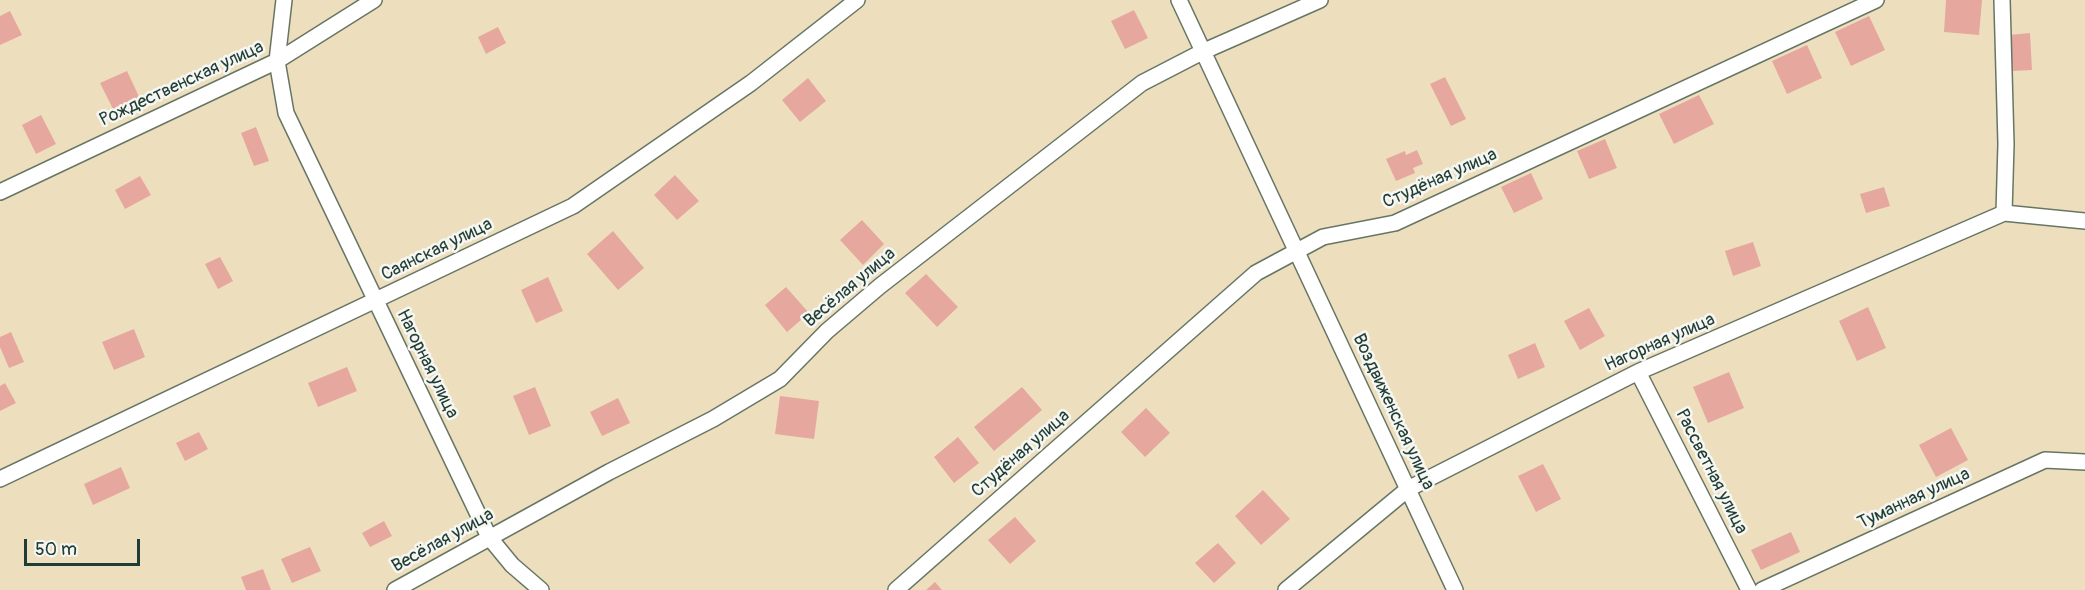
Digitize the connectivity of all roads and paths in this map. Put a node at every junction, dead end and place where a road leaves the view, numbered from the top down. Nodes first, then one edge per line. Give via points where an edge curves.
1 (284, 0) edge
2 (374, 0) edge
3 (857, 0) edge
4 (1179, 0) edge
5 (1320, 0) edge
6 (1876, 0) edge
7 (2002, 0) edge
8 (1202, 52) junction
9 (277, 61) junction
10 (0, 192) edge
11 (2004, 213) junction
12 (2085, 221) edge
13 (1296, 252) junction
14 (376, 302) junction
15 (1638, 372) junction
16 (2085, 462) edge
17 (0, 478) edge
18 (1408, 489) junction
19 (489, 537) junction
20 (395, 590) edge
21 (541, 590) edge
22 (896, 590) edge
23 (1286, 590) edge
24 (1455, 590) edge
25 (1749, 590) edge
26 (1762, 590) edge

1 - 9 street, Нагорная улица
2 - 9 street, Рождественская улица
3 - 14 street, Саянская улица via 751,84 573,206
4 - 8 street, Воздвиженская улица
5 - 8 street, Весёлая улица
6 - 13 street, Студёная улица via 1395,223 1323,237
7 - 11 street
8 - 13 street, Воздвиженская улица
8 - 19 street, Весёлая улица via 1142,83 1072,135 826,331 780,379 713,419
9 - 10 street, Рождественская улица
9 - 14 street, Нагорная улица via 286,113
11 - 12 street, Нагорная улица
11 - 15 street, Нагорная улица
13 - 18 street, Воздвиженская улица
13 - 22 street, Студёная улица via 1256,273
14 - 17 street, Саянская улица
14 - 19 street, Нагорная улица
15 - 18 street, Нагорная улица
15 - 25 street, Рассветная улица
16 - 26 street, Туманная улица via 2045,460
18 - 23 street, Нагорная улица
18 - 24 street, Воздвиженская улица
19 - 20 street, Весёлая улица
19 - 21 street, Нагорная улица via 512,565

